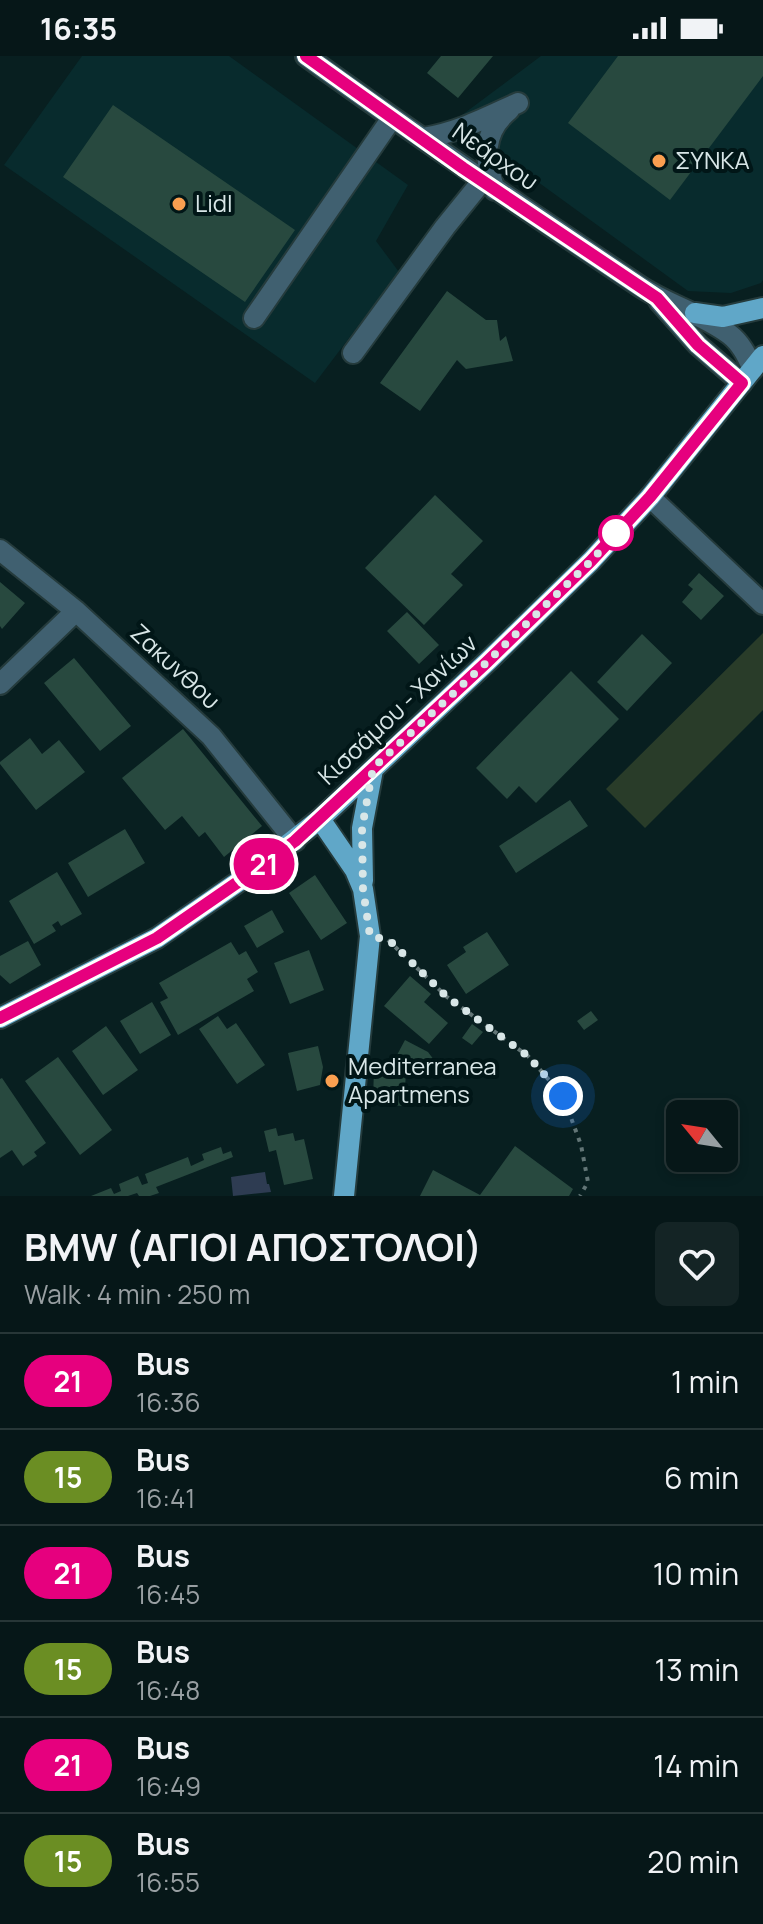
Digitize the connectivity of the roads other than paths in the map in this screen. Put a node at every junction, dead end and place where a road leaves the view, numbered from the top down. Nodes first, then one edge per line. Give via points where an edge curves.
1 (306, 56) edge
2 (392, 118) junction
3 (423, 138) junction
4 (489, 185) junction
5 (763, 308) edge
6 (254, 318) dead end
7 (689, 321) junction
8 (353, 353) dead end
9 (753, 369) edge
10 (650, 497) junction
11 (0, 550) edge
12 (763, 604) edge
13 (76, 611) junction
14 (0, 684) edge
15 (373, 768) junction
16 (320, 819) junction
17 (295, 841) junction
18 (363, 889) junction
19 (2, 1013) edge
20 (344, 1196) edge

1 - 2 street, Νεάρχου
2 - 3 street, Νεάρχου
2 - 6 street
3 - 4 street, Νεάρχου
3 - 4 street via 459,129 518,103 501,117 489,138
4 - 7 street, Νεάρχου
4 - 8 street via 445,227
5 - 7 main road
7 - 9 street via 732,336
7 - 9 street via 698,345
9 - 10 main road, Κισσάμου - Χανίων
10 - 12 street
10 - 15 main road, Κισσάμου - Χανίων via 580,572
11 - 13 street, Ζακυνθου
13 - 14 street
13 - 17 street, Ζακυνθου via 211,736
15 - 16 main road, Κισσάμου - Χανίων
15 - 18 main road via 362,828
16 - 17 main road, Κισσάμου - Χανίων
16 - 18 main road
17 - 19 main road, Κισσάμου - Χανίων via 157,938
18 - 20 main road via 370,936

